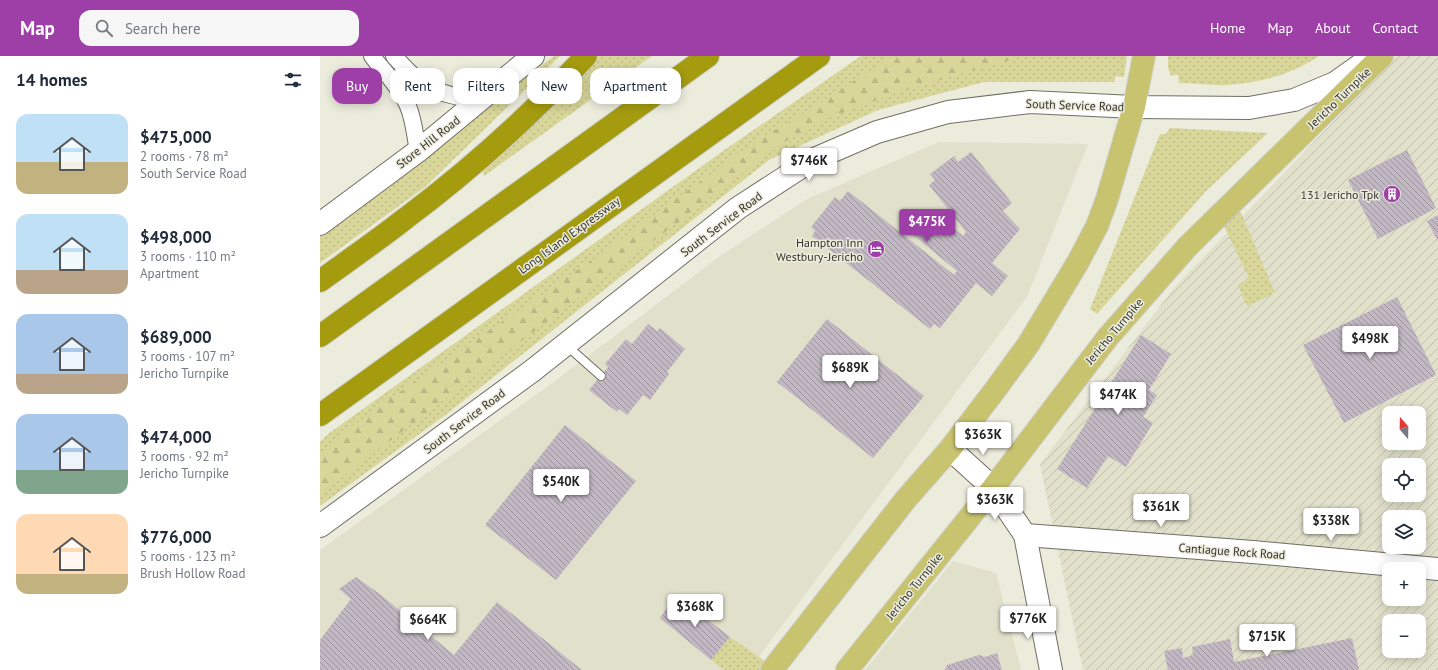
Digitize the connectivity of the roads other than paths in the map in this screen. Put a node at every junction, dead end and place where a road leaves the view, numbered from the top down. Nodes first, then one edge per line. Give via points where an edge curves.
1 (372, 56) edge
2 (394, 56) edge
3 (533, 56) edge
4 (586, 56) edge
5 (708, 56) edge
6 (819, 56) edge
7 (1144, 56) edge
8 (1373, 56) edge
9 (1382, 56) edge
10 (519, 68) edge
11 (453, 95) edge
12 (475, 104) edge
13 (1134, 107) junction
14 (418, 151) junction
15 (320, 224) edge
16 (320, 281) edge
17 (320, 336) edge
18 (565, 344) junction
19 (601, 376) dead end
20 (320, 415) edge
21 (950, 449) junction
22 (993, 488) junction
23 (320, 526) edge
24 (1025, 535) junction
25 (1438, 570) edge
26 (772, 670) edge
27 (846, 670) edge
28 (1051, 670) edge

1 - 14 street via 408,105
2 - 11 street via 426,86
3 - 10 main road, Store Hill Road
4 - 16 highway via 481,157 406,218
5 - 17 highway
6 - 20 highway, Long Island Expressway
7 - 13 main road
8 - 13 main road, South Service Road via 1335,83 1294,100 1249,108
9 - 22 main road, Jericho Turnpike via 1188,246 1108,337
12 - 14 main road, Store Hill Road
13 - 18 main road, South Service Road via 1030,102 948,112 877,132 812,160 738,208
13 - 21 main road via 1097,226 1028,345
14 - 15 main road, Store Hill Road
18 - 19 lane
18 - 23 main road, South Service Road
21 - 22 main road
21 - 26 main road via 906,499
22 - 24 main road
22 - 27 main road, Jericho Turnpike
24 - 25 main road, Cantiague Rock Road via 1253,552
24 - 28 main road

